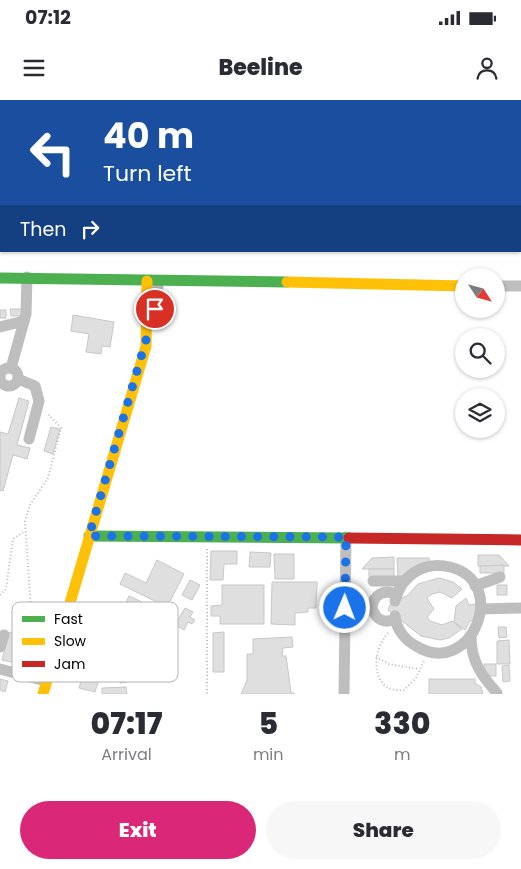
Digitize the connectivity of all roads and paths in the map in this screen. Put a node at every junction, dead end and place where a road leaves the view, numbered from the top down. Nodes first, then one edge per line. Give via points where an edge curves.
1 (27, 277) junction
2 (0, 278) edge
3 (153, 281) junction
4 (455, 286) edge
5 (505, 286) edge
6 (521, 286) edge
7 (24, 321) junction
8 (0, 328) edge
9 (11, 368) junction
10 (18, 379) junction
11 (3, 384) edge
12 (38, 405) junction
13 (29, 439) dead end
14 (25, 530) junction
15 (89, 536) junction
16 (207, 537) junction
17 (346, 537) junction
18 (521, 540) edge
19 (500, 577) dead end
20 (373, 581) dead end
21 (404, 581) junction
22 (475, 586) junction
23 (0, 595) edge
24 (30, 602) edge
25 (69, 602) edge
26 (345, 608) junction
27 (372, 608) junction
28 (521, 608) edge
29 (481, 609) junction
30 (396, 620) junction
31 (4, 635) dead end
32 (471, 636) junction
33 (0, 647) edge
34 (430, 652) junction
35 (376, 657) junction
36 (420, 669) junction
37 (31, 682) edge
38 (42, 690) edge
39 (404, 690) junction
40 (497, 693) dead end
41 (207, 694) edge
42 (344, 694) edge
43 (405, 694) edge

1 - 2 street
1 - 3 street
1 - 7 street
3 - 4 street
3 - 15 street via 148,334
5 - 6 street
7 - 8 street
7 - 9 street
9 - 10 street via 17,372
9 - 11 street via 4,370 1,376
10 - 11 street via 14,384
10 - 12 street via 35,386 40,396
12 - 13 street
12 - 14 path via 61,428 45,485 26,513
14 - 23 path via 13,539 6,588
14 - 24 path
15 - 16 street
15 - 25 street
16 - 17 street
16 - 41 path
17 - 18 street
17 - 26 street
19 - 22 street
20 - 21 street
21 - 22 street via 420,569 441,565 454,568
21 - 27 street via 396,598 385,592 380,594
22 - 29 street
26 - 27 street
26 - 42 street
27 - 30 street via 378,619
28 - 29 street
29 - 32 street
30 - 34 street via 410,643
30 - 35 path
31 - 33 street
32 - 34 street via 453,650
32 - 40 street via 472,654 478,670
34 - 36 path
35 - 36 path via 389,664
35 - 39 path via 376,668 383,685 393,691
36 - 39 path via 411,685
37 - 38 street
39 - 43 path

